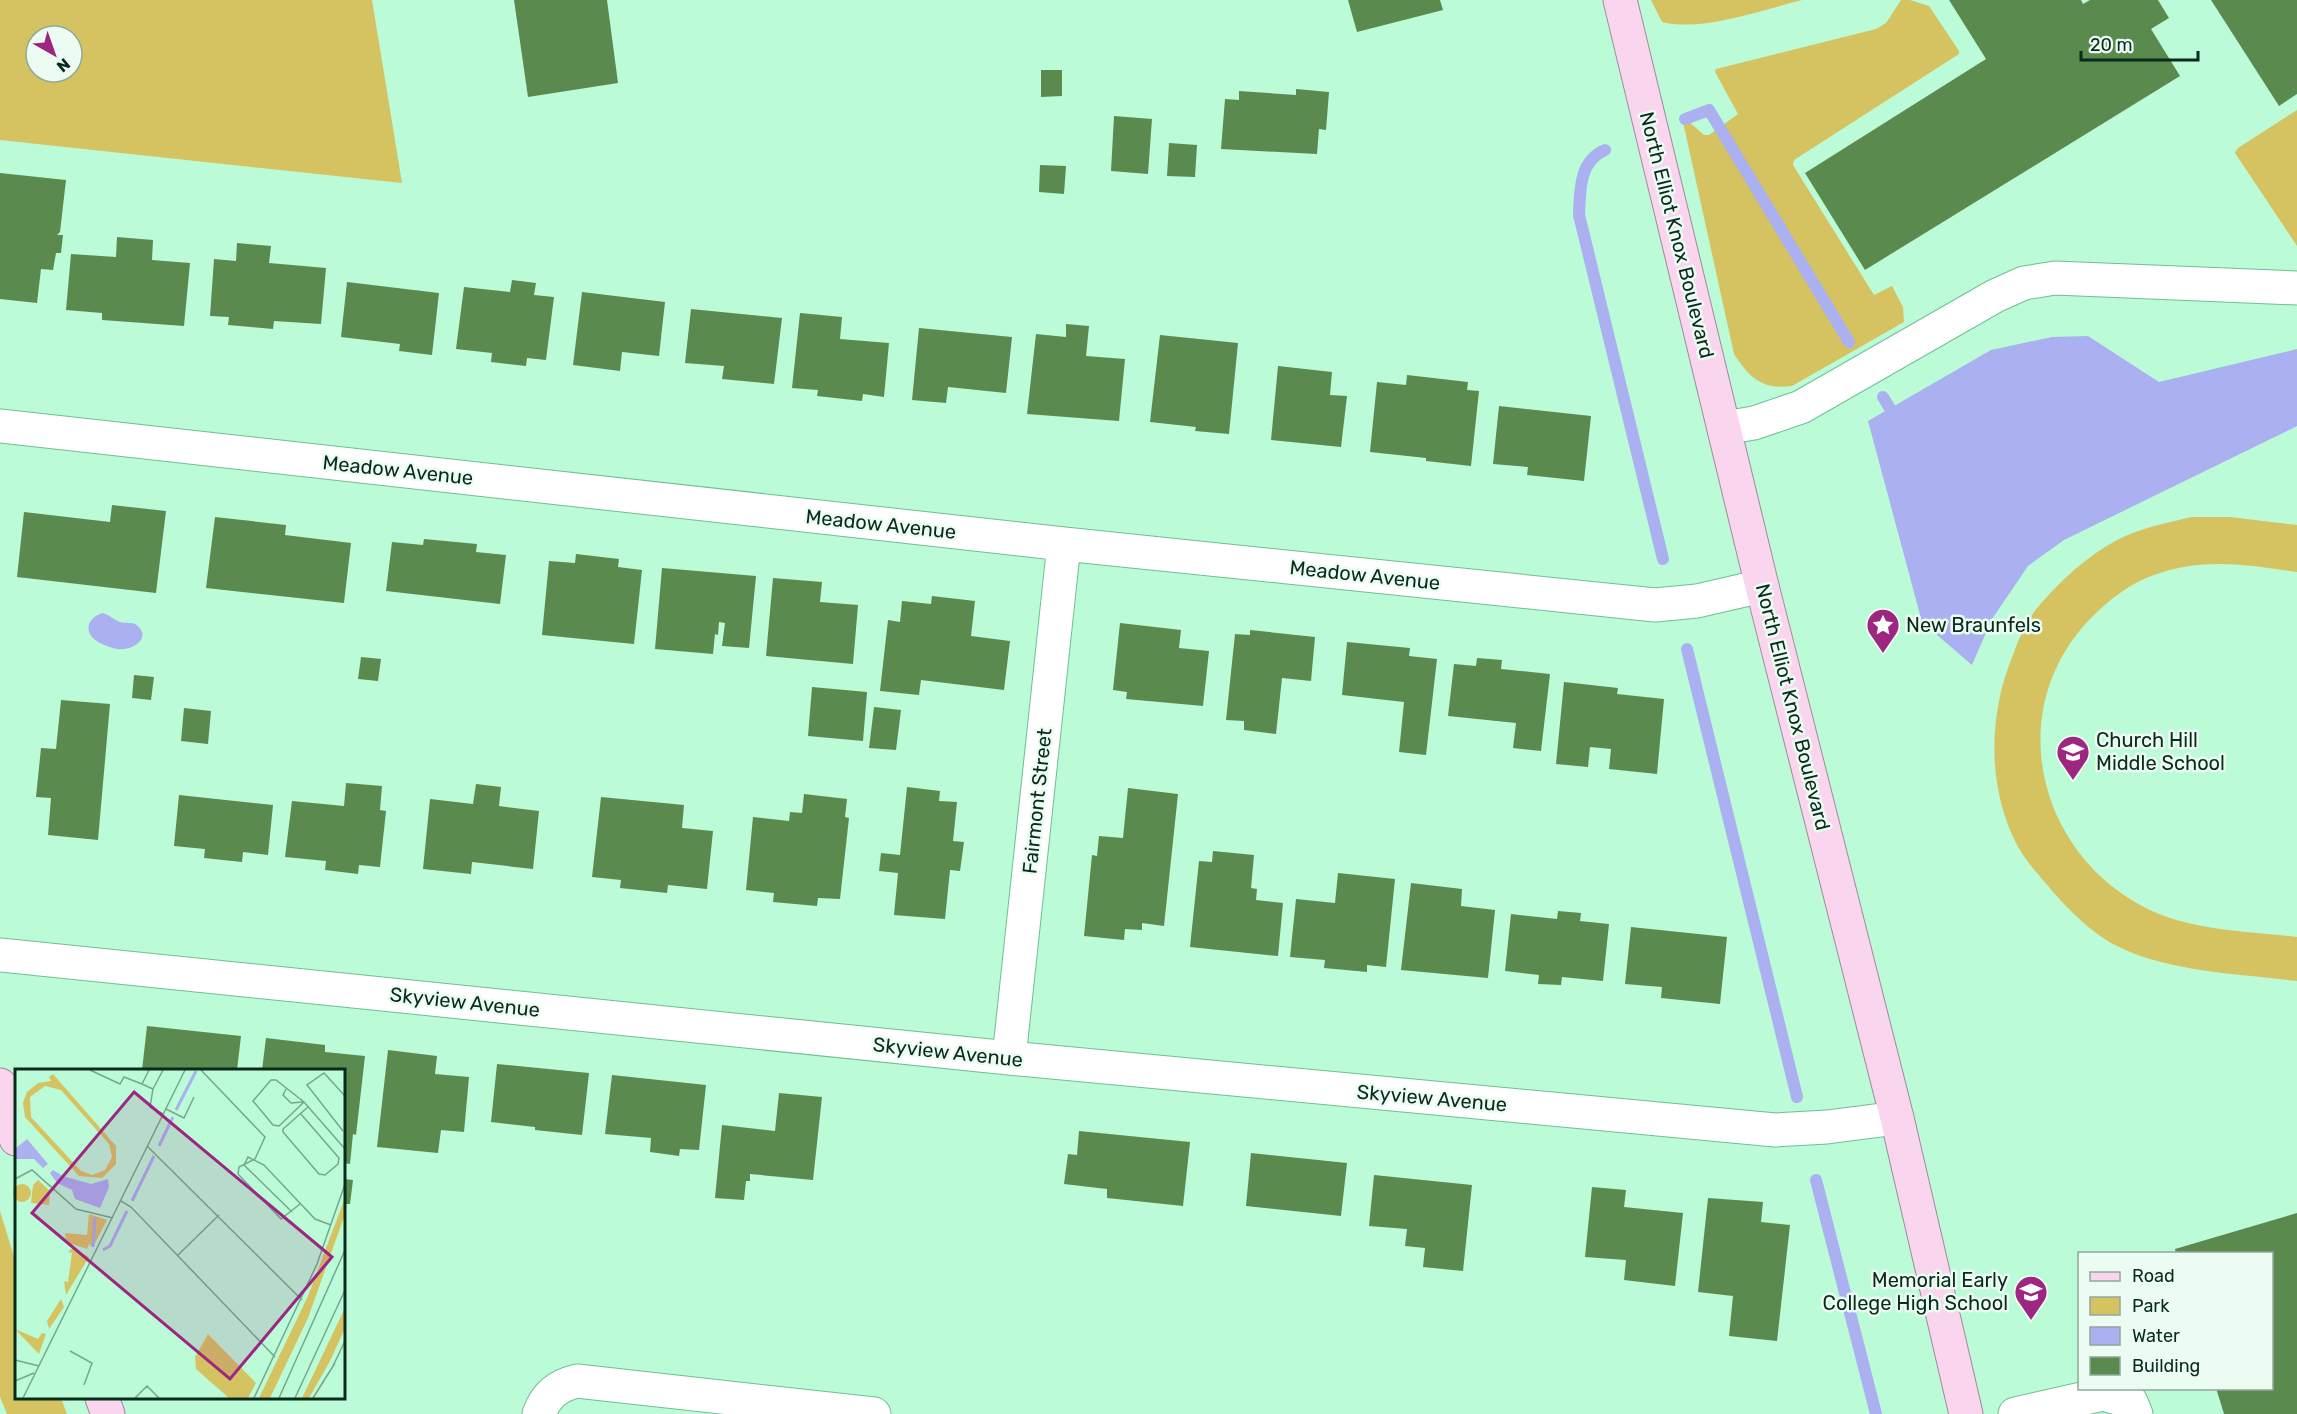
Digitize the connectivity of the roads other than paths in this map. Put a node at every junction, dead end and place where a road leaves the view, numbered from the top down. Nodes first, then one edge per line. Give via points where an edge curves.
1 (1620, 0) edge
2 (2297, 288) edge
3 (0, 426) edge
4 (1724, 428) junction
5 (1064, 544) junction
6 (1762, 586) junction
7 (0, 955) edge
8 (1009, 1058) junction
9 (0, 1085) edge
10 (1897, 1118) junction
11 (15, 1136) edge
12 (102, 1399) edge
13 (108, 1414) edge
14 (539, 1414) edge
15 (874, 1414) edge
16 (1966, 1414) edge
17 (2015, 1414) edge
18 (2136, 1414) edge

1 - 4 main road, North Elliot Knox Boulevard
2 - 4 street via 2055,278 2024,283 1801,407 1754,423
3 - 5 street, Meadow Avenue
4 - 6 main road, North Elliot Knox Boulevard
5 - 6 street, Meadow Avenue via 1655,605 1696,601
5 - 8 street, Fairmont Street
6 - 10 main road, North Elliot Knox Boulevard
7 - 8 street, Skyview Avenue
8 - 10 street, Skyview Avenue via 1775,1130
9 - 11 main road
10 - 16 main road, North Elliot Knox Boulevard
12 - 13 main road
14 - 15 street via 552,1392 562,1384 577,1381
17 - 18 street via 2103,1394 2132,1402

